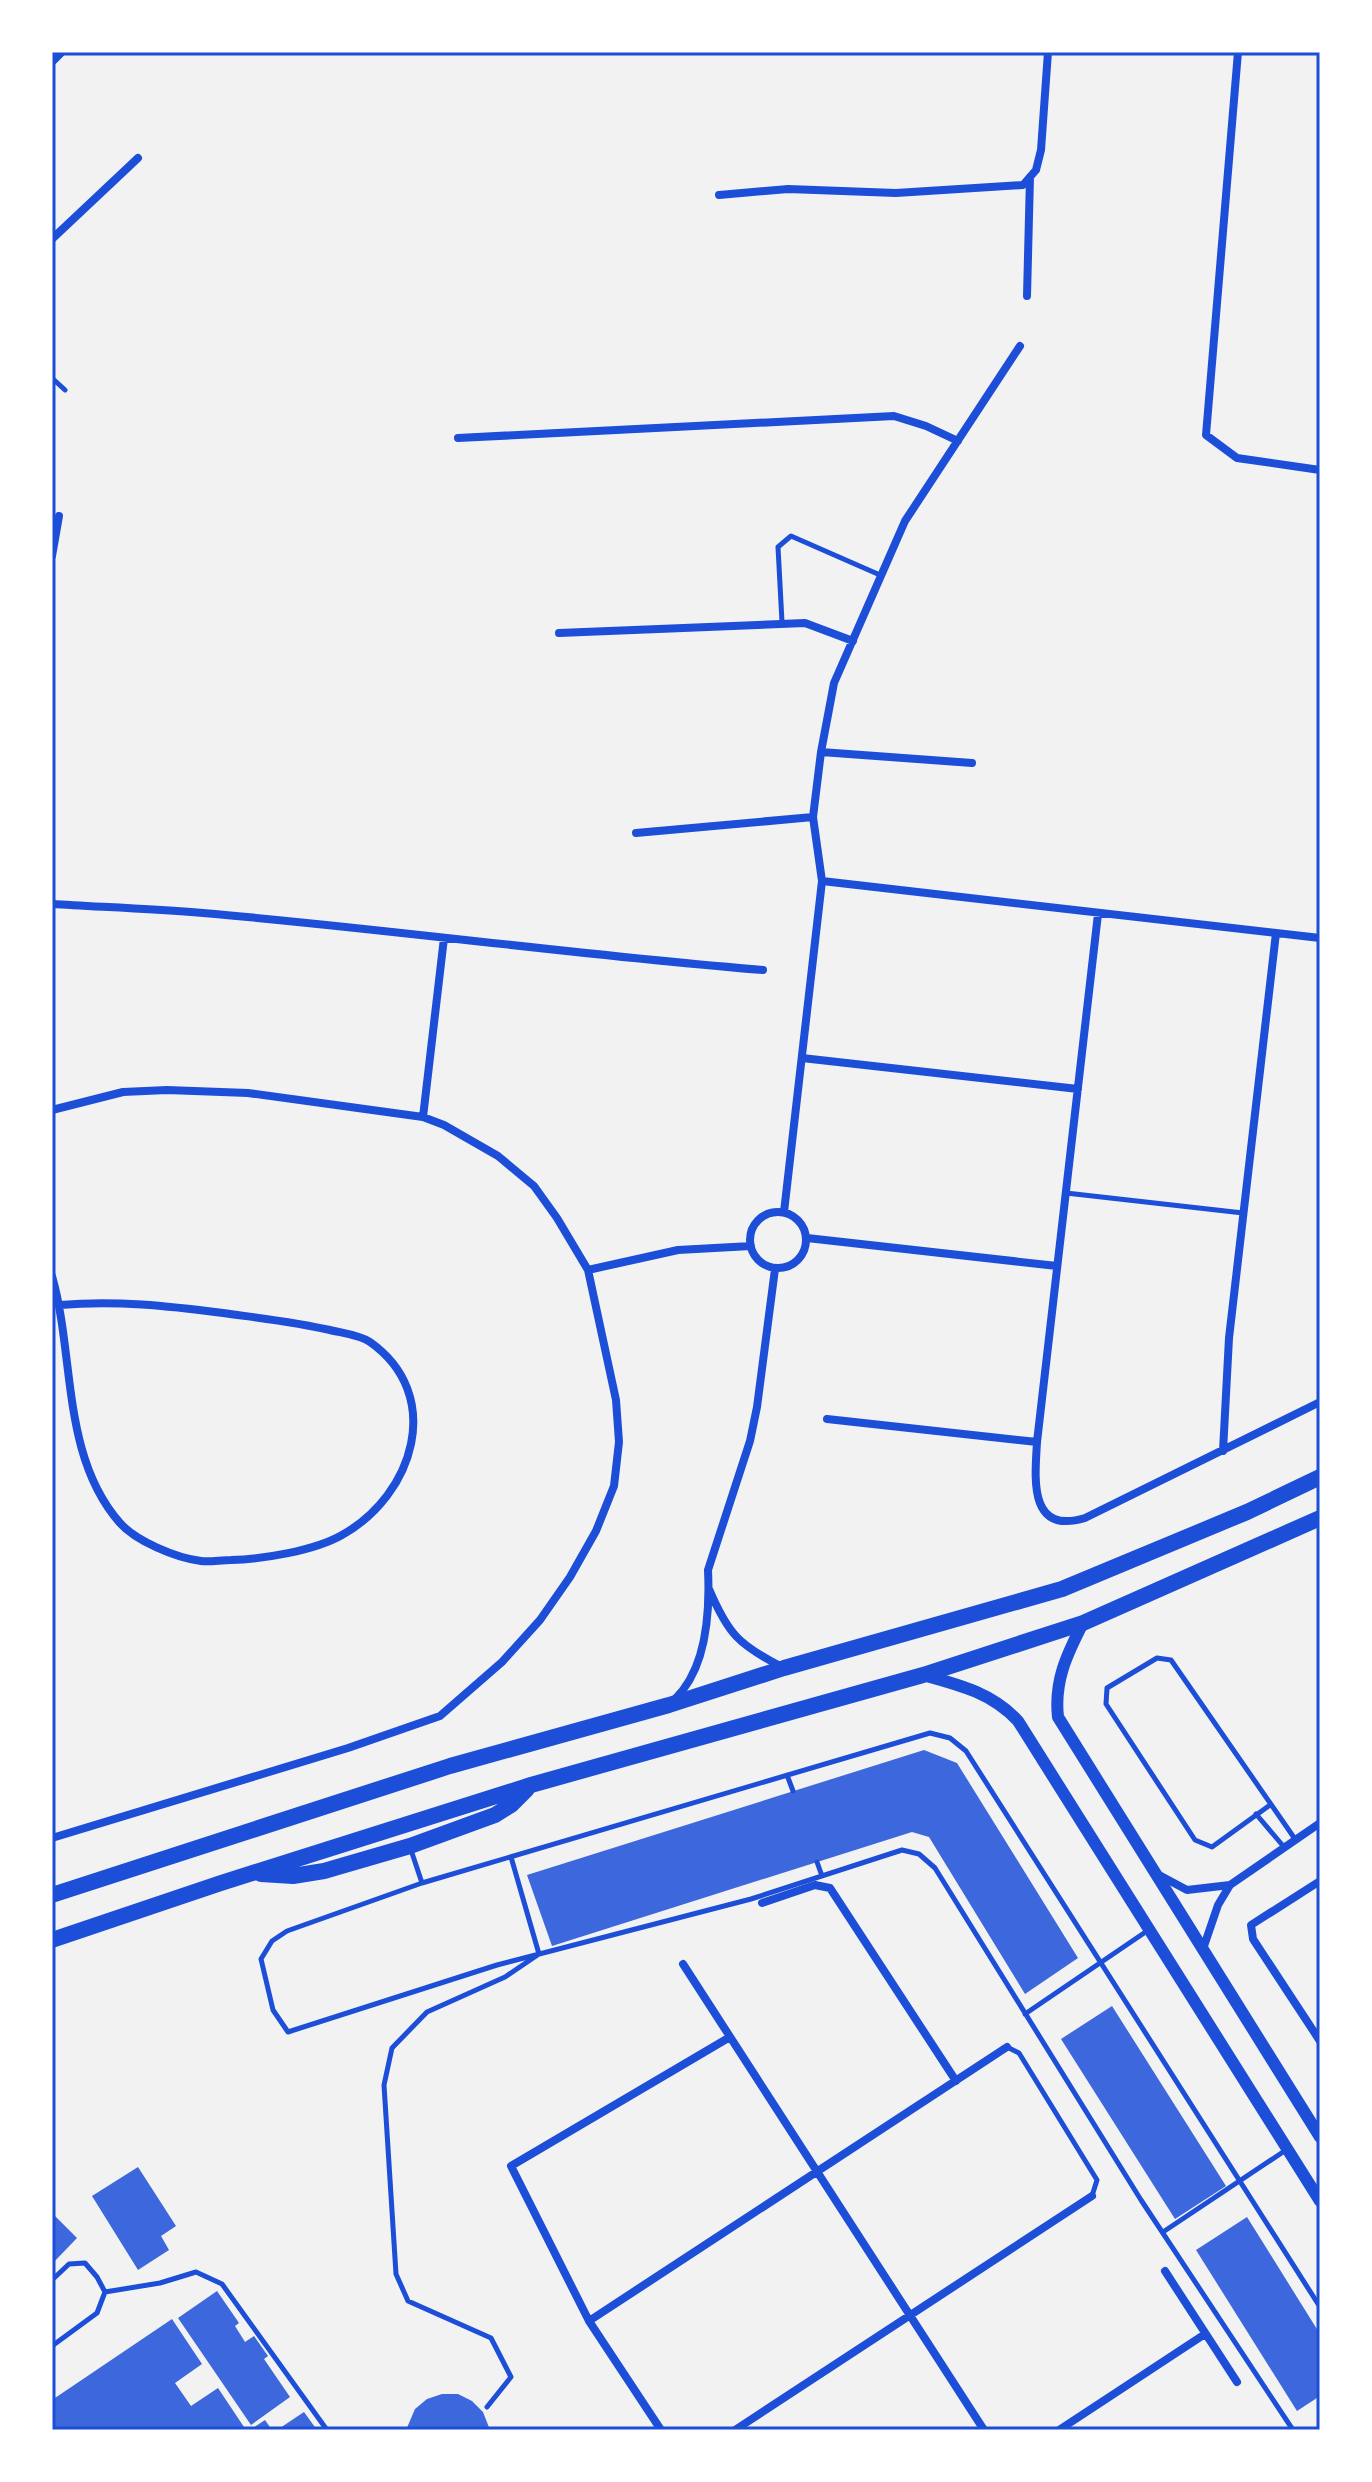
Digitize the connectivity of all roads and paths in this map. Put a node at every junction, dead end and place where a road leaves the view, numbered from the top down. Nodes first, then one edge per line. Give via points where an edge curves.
1 (62, 52) edge
2 (1048, 52) edge
3 (1238, 52) edge
4 (52, 62) edge
5 (138, 158) dead end
6 (1030, 176) junction
7 (719, 195) dead end
8 (52, 239) edge
9 (1027, 296) dead end
10 (1020, 346) dead end
11 (52, 378) edge
12 (65, 390) dead end
13 (458, 438) dead end
14 (958, 441) junction
15 (1320, 470) edge
16 (59, 516) dead end
17 (52, 556) edge
18 (881, 575) junction
19 (782, 622) junction
20 (559, 633) dead end
21 (853, 641) junction
22 (821, 752) junction
23 (972, 763) dead end
24 (813, 817) junction
25 (636, 833) dead end
26 (822, 881) junction
27 (52, 904) edge
28 (1098, 914) junction
29 (1276, 933) junction
30 (444, 938) junction
31 (1320, 938) edge
32 (763, 970) dead end
33 (802, 1058) junction
34 (1078, 1089) junction
35 (52, 1110) edge
36 (423, 1117) junction
37 (1066, 1193) junction
38 (784, 1212) junction
39 (1244, 1213) junction
40 (807, 1238) junction
41 (751, 1246) junction
42 (1057, 1266) junction
43 (775, 1269) junction
44 (588, 1270) junction
45 (52, 1276) edge
46 (60, 1305) junction
47 (1320, 1402) edge
48 (827, 1419) dead end
49 (1037, 1442) junction
50 (1223, 1451) junction
51 (1320, 1477) edge
52 (1320, 1518) edge
53 (709, 1589) junction
54 (1083, 1623) junction
55 (784, 1668) junction
56 (923, 1675) junction
57 (669, 1705) junction
58 (787, 1775) junction
59 (531, 1785) junction
60 (793, 1791) dead end
61 (1270, 1805) junction
62 (1256, 1814) junction
63 (1320, 1823) edge
64 (52, 1838) edge
65 (1295, 1840) junction
66 (410, 1846) junction
67 (1284, 1848) junction
68 (511, 1857) junction
69 (817, 1862) dead end
70 (1156, 1873) junction
71 (250, 1874) junction
72 (822, 1876) junction
73 (1320, 1881) edge
74 (422, 1883) junction
75 (1230, 1885) junction
76 (52, 1895) edge
77 (762, 1903) dead end
78 (1149, 1930) junction
79 (52, 1940) edge
80 (1203, 1949) junction
81 (539, 1954) junction
82 (1101, 1963) junction
83 (683, 1964) dead end
84 (1025, 2014) junction
85 (730, 2037) junction
86 (1320, 2041) edge
87 (1007, 2047) joint
88 (956, 2081) junction
89 (1319, 2133) edge
90 (1287, 2149) junction
91 (817, 2172) junction
92 (1240, 2182) junction
93 (1092, 2196) joint
94 (1320, 2201) edge
95 (1163, 2232) junction
96 (1165, 2271) dead end
97 (52, 2280) edge
98 (105, 2292) junction
99 (1320, 2307) edge
100 (910, 2316) junction
101 (589, 2321) junction
102 (1205, 2334) junction
103 (52, 2346) edge
104 (1237, 2382) dead end
105 (487, 2407) dead end
106 (327, 2430) edge
107 (661, 2430) edge
108 (735, 2430) edge
109 (984, 2430) edge
110 (1059, 2430) edge
111 (1293, 2430) edge

1 - 4 street
2 - 6 street via 1041,150
3 - 15 street via 1206,435 1237,458
5 - 8 street
6 - 7 street via 1023,185 995,187
6 - 9 street
10 - 14 street
11 - 12 lane
13 - 14 street via 894,416
14 - 18 street via 905,521
16 - 17 street
18 - 19 lane via 791,536 778,547
18 - 21 street
19 - 20 street
19 - 21 street via 805,623
21 - 22 street via 834,683
22 - 23 street
22 - 24 street
24 - 25 street
24 - 26 street
26 - 28 street
26 - 33 street
27 - 30 street
28 - 29 street
28 - 34 street
29 - 31 street
29 - 39 street
30 - 32 street
30 - 36 street
33 - 34 street
33 - 38 street
34 - 37 street
35 - 36 street via 123,1092 167,1090 248,1093
36 - 44 street via 498,1156 534,1186
37 - 39 lane
37 - 42 street
38 - 40 street via 798,1220
38 - 41 street via 759,1220
39 - 50 street
40 - 42 street
40 - 43 street via 799,1259
41 - 43 street via 757,1259
41 - 44 street via 678,1250
42 - 49 street
43 - 53 street via 753,1430 708,1570
44 - 64 street via 616,1400 614,1486 570,1577 502,1662 440,1716
45 - 46 street
46 - 46 street via 73,1402 94,1485 121,1524 151,1545 199,1561 300,1550 342,1535 385,1502 406,1469 414,1436 411,1400 395,1363 367,1340 298,1323 166,1306
47 - 50 street
48 - 49 street
49 - 50 street via 1038,1502 1067,1521 1094,1515
51 - 55 highway via 1062,1589
52 - 54 highway
53 - 55 street via 730,1631
53 - 57 street via 697,1669
54 - 56 highway
54 - 70 street via 1060,1676 1058,1717
55 - 57 highway
56 - 59 highway
56 - 78 street via 986,1695 1018,1721
57 - 76 highway via 450,1766
58 - 60 lane
58 - 68 lane
58 - 82 lane via 930,1733 950,1738 966,1751
59 - 66 highway via 495,1815
59 - 71 highway
61 - 62 lane
61 - 62 lane via 1171,1660 1157,1658 1107,1688 1106,1704 1195,1840 1212,1847
61 - 65 lane
62 - 67 lane
63 - 65 street
65 - 67 street
66 - 71 highway via 324,1871
66 - 74 lane
67 - 75 street
68 - 74 lane
68 - 81 lane
69 - 72 lane
70 - 75 street via 1187,1890
70 - 80 street
71 - 79 highway
72 - 81 lane
72 - 84 lane via 902,1850 919,1854 935,1868
73 - 86 street via 1251,1925 1253,1939
74 - 81 lane via 272,1941 261,1959 273,2010 288,2032
75 - 80 street
77 - 88 street via 815,1885 830,1888
78 - 82 lane
78 - 90 street
80 - 89 street
81 - 105 lane via 505,1977 427,2012 392,2048 384,2085 396,2274 408,2301 491,2338 511,2377
82 - 84 lane
82 - 92 lane
83 - 85 street
84 - 95 lane
85 - 91 street
85 - 101 street via 511,2166
87 - 88 street
87 - 93 lane via 1019,2053 1097,2180
88 - 91 street
90 - 92 lane
90 - 94 street
91 - 100 street
91 - 101 street
92 - 95 lane
92 - 99 lane
93 - 100 street
95 - 111 lane
96 - 102 street
97 - 98 lane via 69,2264 85,2263
98 - 103 lane via 97,2313
98 - 106 lane via 196,2272 222,2284
100 - 108 street
100 - 109 street
101 - 107 street
102 - 104 street
102 - 110 street

